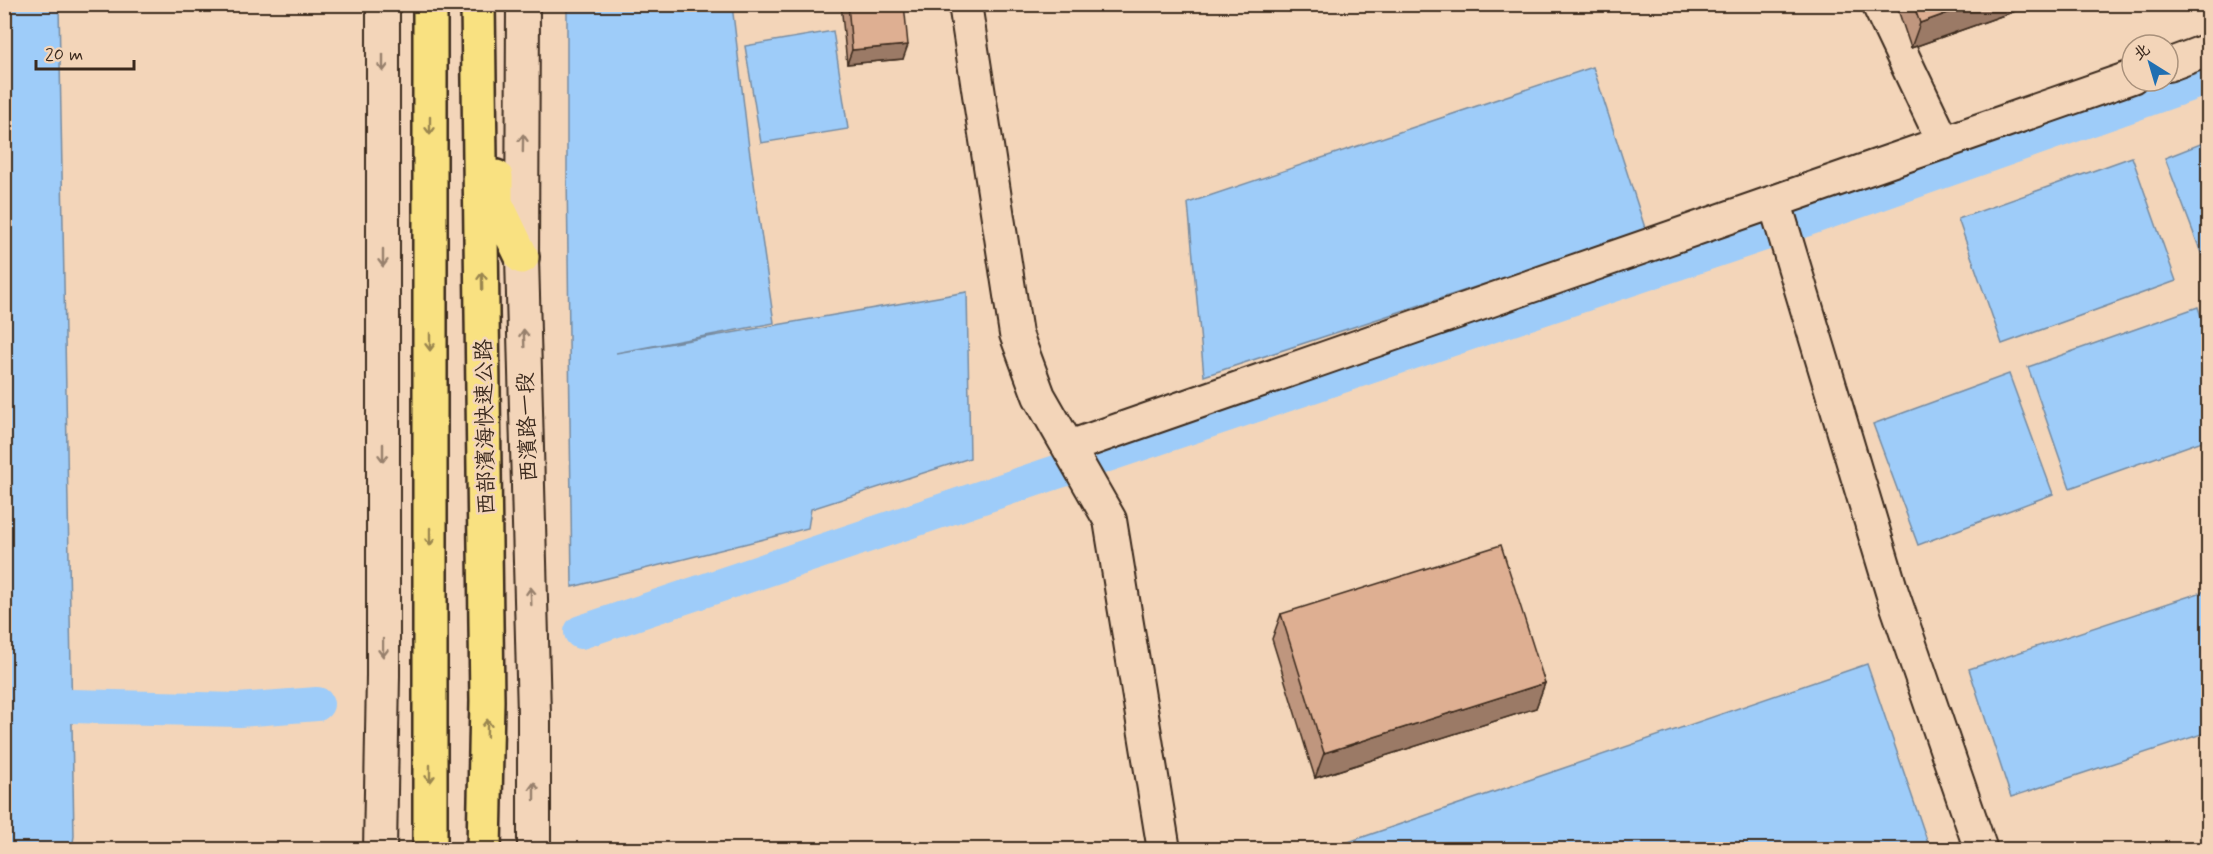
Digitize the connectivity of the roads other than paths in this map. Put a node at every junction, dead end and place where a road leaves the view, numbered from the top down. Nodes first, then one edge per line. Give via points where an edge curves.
1 (383, 4) edge
2 (430, 4) edge
3 (478, 4) edge
4 (496, 4) edge
5 (523, 4) edge
6 (965, 4) edge
7 (1878, 4) edge
8 (2208, 50) edge
9 (2180, 60) edge
10 (2120, 81) edge
11 (1944, 143) junction
12 (1774, 203) junction
13 (522, 257) junction
14 (1069, 447) junction
15 (380, 849) edge
16 (430, 849) edge
17 (484, 849) edge
18 (534, 849) edge
19 (1164, 849) edge
20 (1981, 849) edge

1 -> 15 street
2 -> 16 highway
17 -> 3 highway, 西部濱海快速公路 via 487,701
4 - 13 highway via 496,203
13 -> 5 street, 西濱路一段
6 - 14 street via 1016,334 1039,396
7 - 11 street
8 - 9 street
10 - 11 street
11 - 12 street
12 - 14 street
12 - 20 street via 1892,592
18 -> 13 street, 西濱路一段
14 - 19 street via 1110,520

